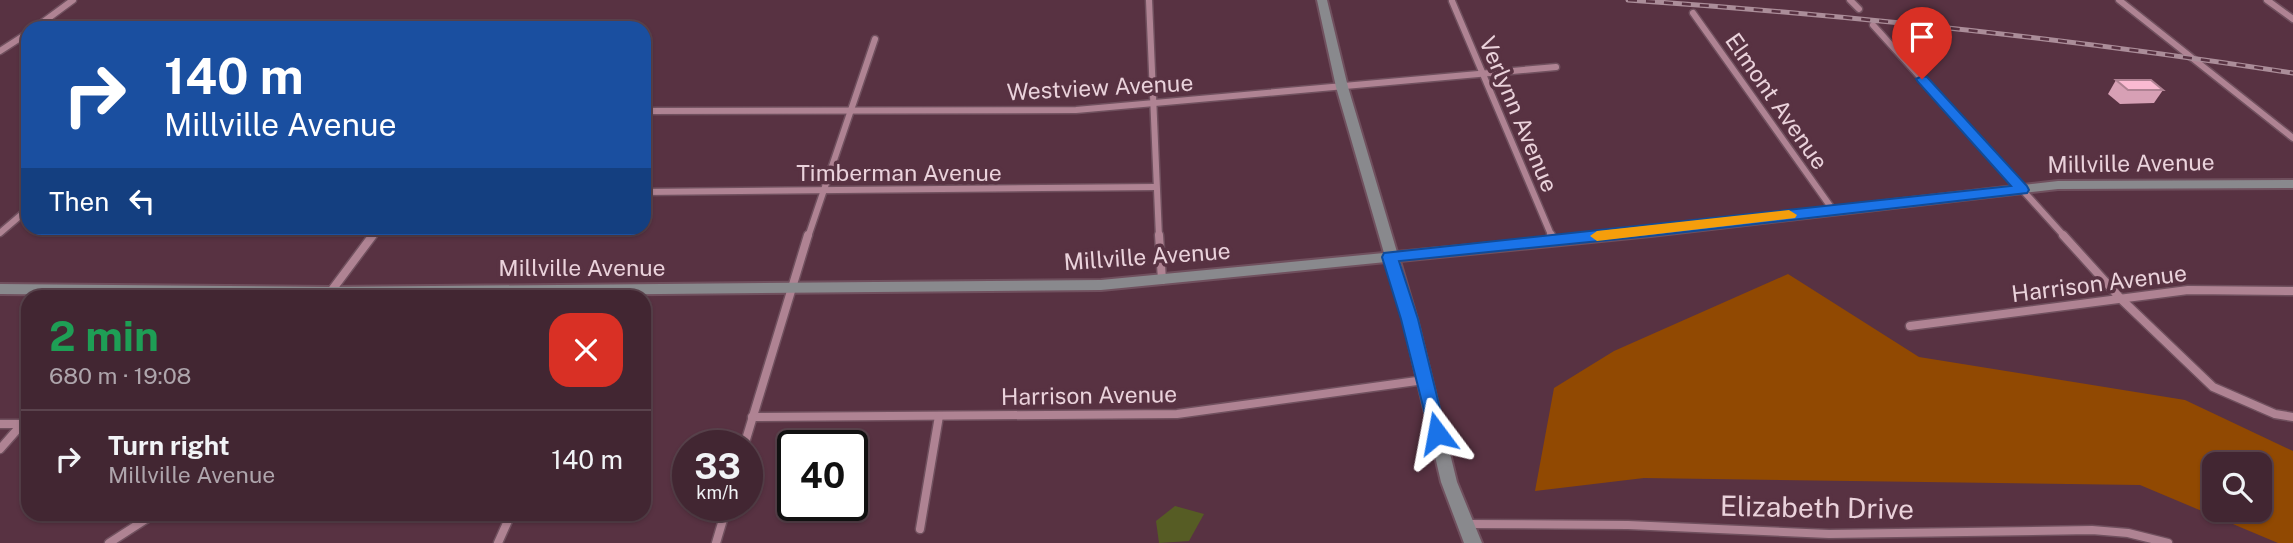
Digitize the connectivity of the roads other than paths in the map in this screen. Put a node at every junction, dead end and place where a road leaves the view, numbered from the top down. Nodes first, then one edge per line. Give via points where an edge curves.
1 (73, 0) edge
2 (1149, 0) edge
3 (1322, 0) edge
4 (1850, 0) edge
5 (2119, 0) edge
6 (2267, 0) edge
7 (1452, 1) edge
8 (1859, 9) dead end
9 (1693, 13) dead end
10 (2293, 19) edge
11 (44, 21) edge
12 (1873, 25) dead end
13 (21, 38) edge
14 (875, 39) dead end
15 (0, 51) edge
16 (1556, 68) dead end
17 (1484, 75) junction
18 (1342, 88) junction
19 (1152, 105) junction
20 (651, 111) edge
21 (850, 111) junction
22 (2293, 138) edge
23 (2293, 184) edge
24 (1154, 187) junction
25 (822, 190) junction
26 (2022, 190) junction
27 (651, 192) edge
28 (1833, 210) junction
29 (21, 215) edge
30 (0, 233) edge
31 (373, 235) edge
32 (1553, 240) junction
33 (1390, 257) junction
34 (1162, 280) junction
35 (793, 288) junction
36 (0, 289) edge
37 (55, 290) edge
38 (332, 290) edge
39 (2293, 290) edge
40 (651, 292) edge
41 (2121, 299) junction
42 (1910, 326) dead end
43 (1425, 380) junction
44 (939, 416) junction
45 (752, 417) junction
46 (2293, 417) edge
47 (0, 424) edge
48 (21, 424) edge
49 (21, 428) edge
50 (748, 430) edge
51 (0, 449) edge
52 (143, 521) edge
53 (508, 521) edge
54 (723, 521) edge
55 (1464, 524) junction
56 (920, 529) dead end
57 (109, 543) edge
58 (498, 543) edge
59 (716, 543) edge
60 (1473, 543) edge
61 (2168, 543) edge

1 - 11 street
2 - 19 street
3 - 18 main road
4 - 8 street
5 - 22 street
6 - 10 street
7 - 17 street, Verlynn Avenue
9 - 28 street, Elmont Avenue
12 - 26 street
13 - 15 street
14 - 21 street
16 - 17 street, Westview Avenue
17 - 18 street, Westview Avenue
17 - 32 street, Verlynn Avenue
18 - 19 street, Westview Avenue
18 - 33 main road
19 - 21 street, Westview Avenue
19 - 24 street
20 - 21 street, Westview Avenue
21 - 25 street
23 - 26 main road, Millville Avenue via 2078,184
24 - 25 street, Timberman Avenue
24 - 34 street
25 - 27 street, Timberman Avenue
25 - 35 street
26 - 28 main road, Millville Avenue
26 - 41 street
28 - 32 main road, Millville Avenue
29 - 30 street
31 - 38 street
32 - 33 main road, Millville Avenue
33 - 34 main road, Millville Avenue
33 - 43 main road
34 - 35 main road, Millville Avenue via 1101,285
35 - 40 main road, Millville Avenue
35 - 45 street
36 - 37 main road, Millville Avenue
39 - 41 street, Harrison Avenue via 2189,290
41 - 42 street, Harrison Avenue
41 - 46 street via 2213,387 2275,414
43 - 44 street, Harrison Avenue via 1177,414
43 - 55 main road
44 - 45 street, Harrison Avenue
44 - 56 street
45 - 50 street
47 - 48 street
49 - 51 street
52 - 57 street
53 - 58 street
54 - 59 street
55 - 60 main road
55 - 61 street, Elizabeth Drive via 1829,534 2092,530

